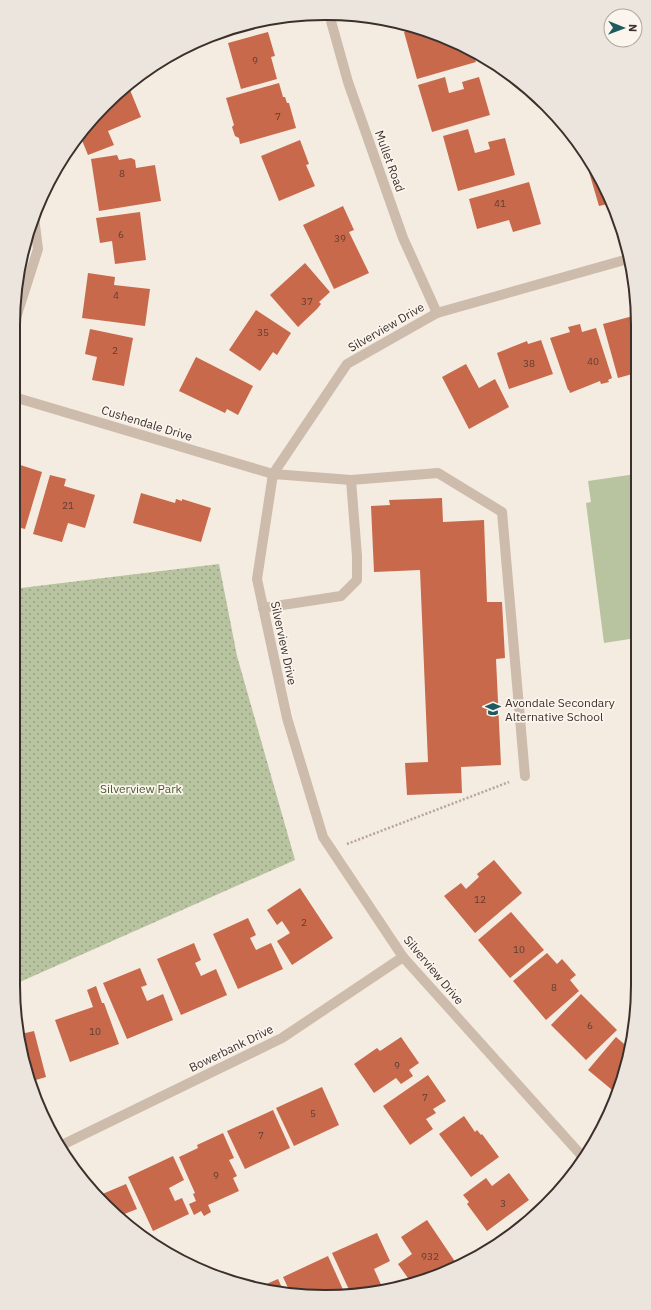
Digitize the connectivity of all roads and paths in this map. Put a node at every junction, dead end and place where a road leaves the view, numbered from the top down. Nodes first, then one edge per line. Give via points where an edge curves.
1 (331, 20) edge
2 (35, 229) edge
3 (624, 260) edge
4 (22, 300) edge
5 (437, 313) junction
6 (20, 399) edge
7 (273, 474) junction
8 (351, 480) junction
9 (264, 608) junction
10 (525, 776) joint
11 (331, 849) junction
12 (402, 957) junction
13 (65, 1144) edge
14 (580, 1154) edge

1 - 5 street, Mullet Road via 348,82 403,238
2 - 4 street via 38,249
3 - 5 street, Silverview Drive
5 - 7 street, Silverview Drive via 348,364
6 - 7 street, Cushendale Drive
7 - 8 street, Cushendale Drive
7 - 9 street, Silverview Drive via 257,579
8 - 9 street via 357,580 341,596
8 - 10 street, Cushendale Drive via 438,473 502,512
9 - 11 street, Silverview Drive via 287,718 323,837
10 - 11 path
11 - 12 street, Silverview Drive
12 - 13 street, Bowerbank Drive via 282,1038
12 - 14 street, Silverview Drive

